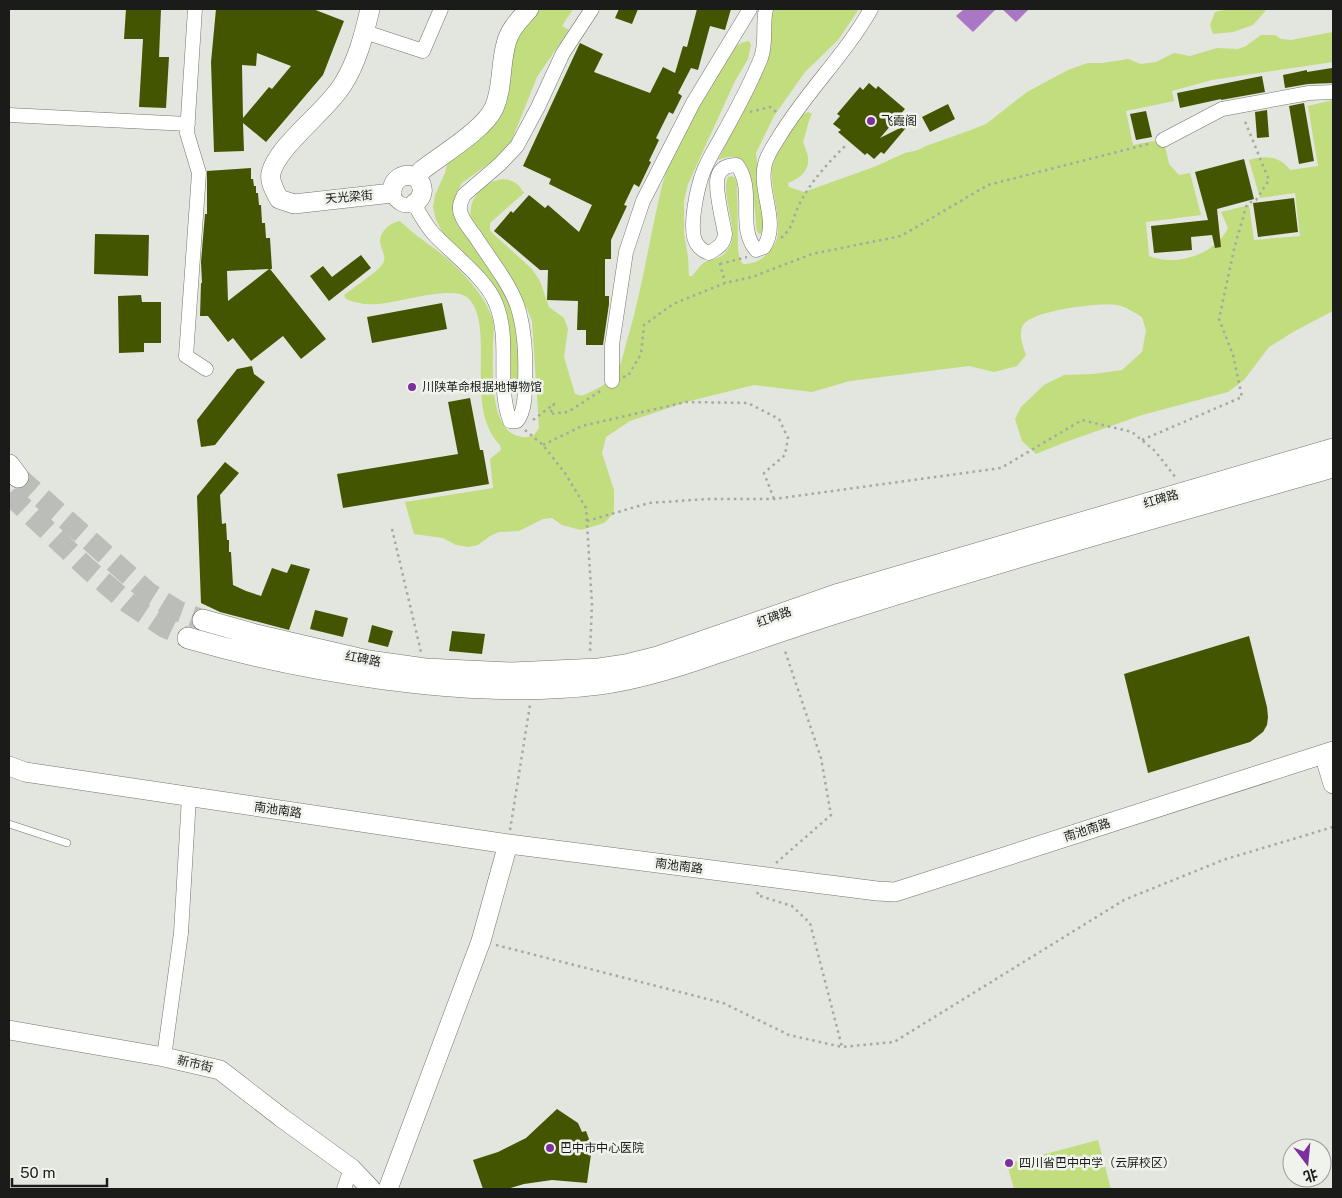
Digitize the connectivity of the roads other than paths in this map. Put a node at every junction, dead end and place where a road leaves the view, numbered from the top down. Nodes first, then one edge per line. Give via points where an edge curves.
1 (195, 9) edge
2 (370, 9) edge
3 (441, 9) edge
4 (529, 9) edge
5 (592, 9) edge
6 (750, 9) edge
7 (766, 9) edge
8 (871, 9) edge
9 (365, 32) junction
10 (1333, 92) edge
11 (9, 115) edge
12 (188, 124) junction
13 (1163, 140) road end
14 (417, 178) junction
15 (392, 193) junction
16 (414, 204) junction
17 (206, 369) dead end
18 (612, 381) road end
19 (1333, 449) edge
20 (1333, 467) edge
21 (203, 620) tunnel mouth
22 (188, 638) tunnel mouth
23 (1329, 753) edge
24 (9, 766) edge
25 (1333, 784) edge
26 (189, 797) junction
27 (9, 824) edge
28 (68, 843) dead end
29 (508, 844) junction
30 (9, 1030) edge
31 (164, 1057) junction
32 (351, 1168) junction
33 (344, 1189) edge
34 (371, 1189) edge
35 (388, 1189) edge

1 - 12 street
2 - 9 street, 天光梁街
3 - 9 street via 423,51
4 - 14 street via 517,21 506,42 494,108 483,124 421,171
5 - 16 street via 562,53 516,146 464,195 461,202 460,210 466,223 508,288 522,323 526,361 521,426 510,420 507,410 502,324 496,302 488,288 432,232
6 - 18 street via 692,103 643,201 626,252 612,345
7 - 8 street via 762,55 704,169 694,203 695,243 709,253 718,248 726,234 717,177 729,165 737,166 743,173 750,242 756,250 769,240 765,164 788,121 860,29
9 - 15 street, 天光梁街 via 343,85 277,161 271,174 272,187 279,198 294,204
10 - 13 street via 1309,92 1222,109
11 - 12 street
12 - 17 street via 187,133 199,173 186,356
14 - 15 street via 407,175 398,179
14 - 16 street via 423,191 420,200
15 - 16 street via 402,205
19 - 21 main road, 红碑路 via 838,594 658,657 626,665 592,670 512,673 425,668 368,661
20 - 22 main road via 848,609 639,677 599,684 533,688 427,684 282,662
23 - 25 street
23 - 29 street, 南池南路 via 895,892
24 - 26 street, 南池南路 via 25,772
26 - 29 street, 南池南路
26 - 31 street via 181,933
27 - 28 lane
29 - 35 street via 481,940
30 - 31 street, 新市街
31 - 32 street, 新市街 via 220,1070
32 - 33 street
32 - 34 street, 新市街

